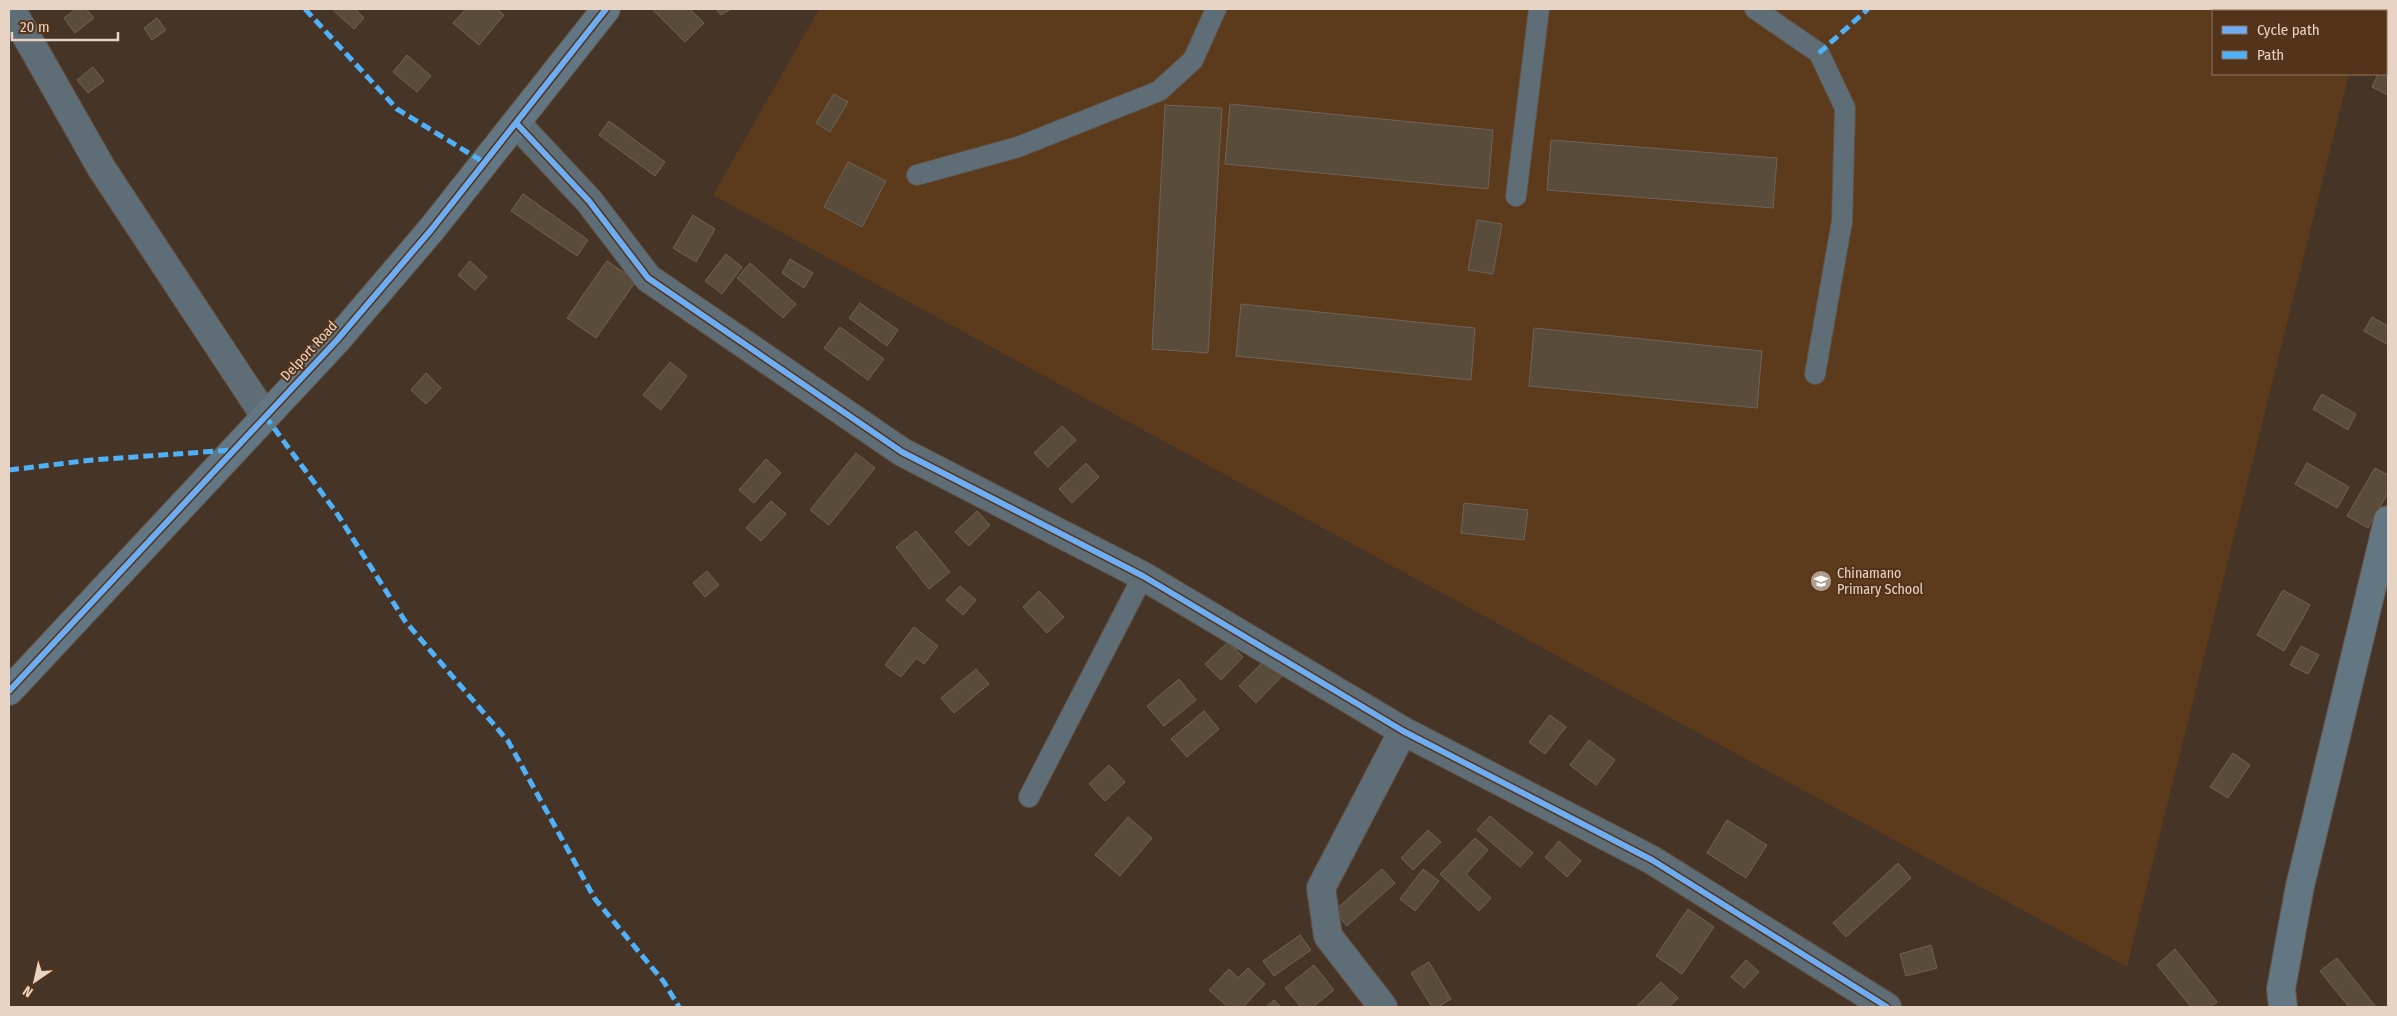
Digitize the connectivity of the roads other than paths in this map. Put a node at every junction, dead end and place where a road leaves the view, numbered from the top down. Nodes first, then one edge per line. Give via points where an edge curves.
1 (11, 9) edge
2 (606, 9) edge
3 (1216, 9) edge
4 (1539, 9) edge
5 (1755, 9) edge
6 (517, 124) junction
7 (917, 175) dead end
8 (1516, 196) dead end
9 (1815, 374) dead end
10 (265, 416) junction
11 (2388, 520) edge
12 (1143, 576) junction
13 (9, 691) edge
14 (1403, 731) junction
15 (1029, 798) dead end
16 (1383, 1007) edge
17 (1887, 1007) edge
18 (2283, 1007) edge

1 - 10 street via 102,169
2 - 6 street, Delport Road
3 - 7 lane via 1193,60 1159,91 1018,147
4 - 8 lane
5 - 9 lane via 1819,53 1845,108 1842,221
6 - 10 street, Delport Road via 337,340
6 - 12 street via 588,201 648,278 902,452
10 - 13 street, Delport Road
11 - 18 street via 2300,886 2280,989
12 - 14 street
12 - 15 lane
14 - 16 street via 1321,888 1328,936
14 - 17 street via 1652,860

